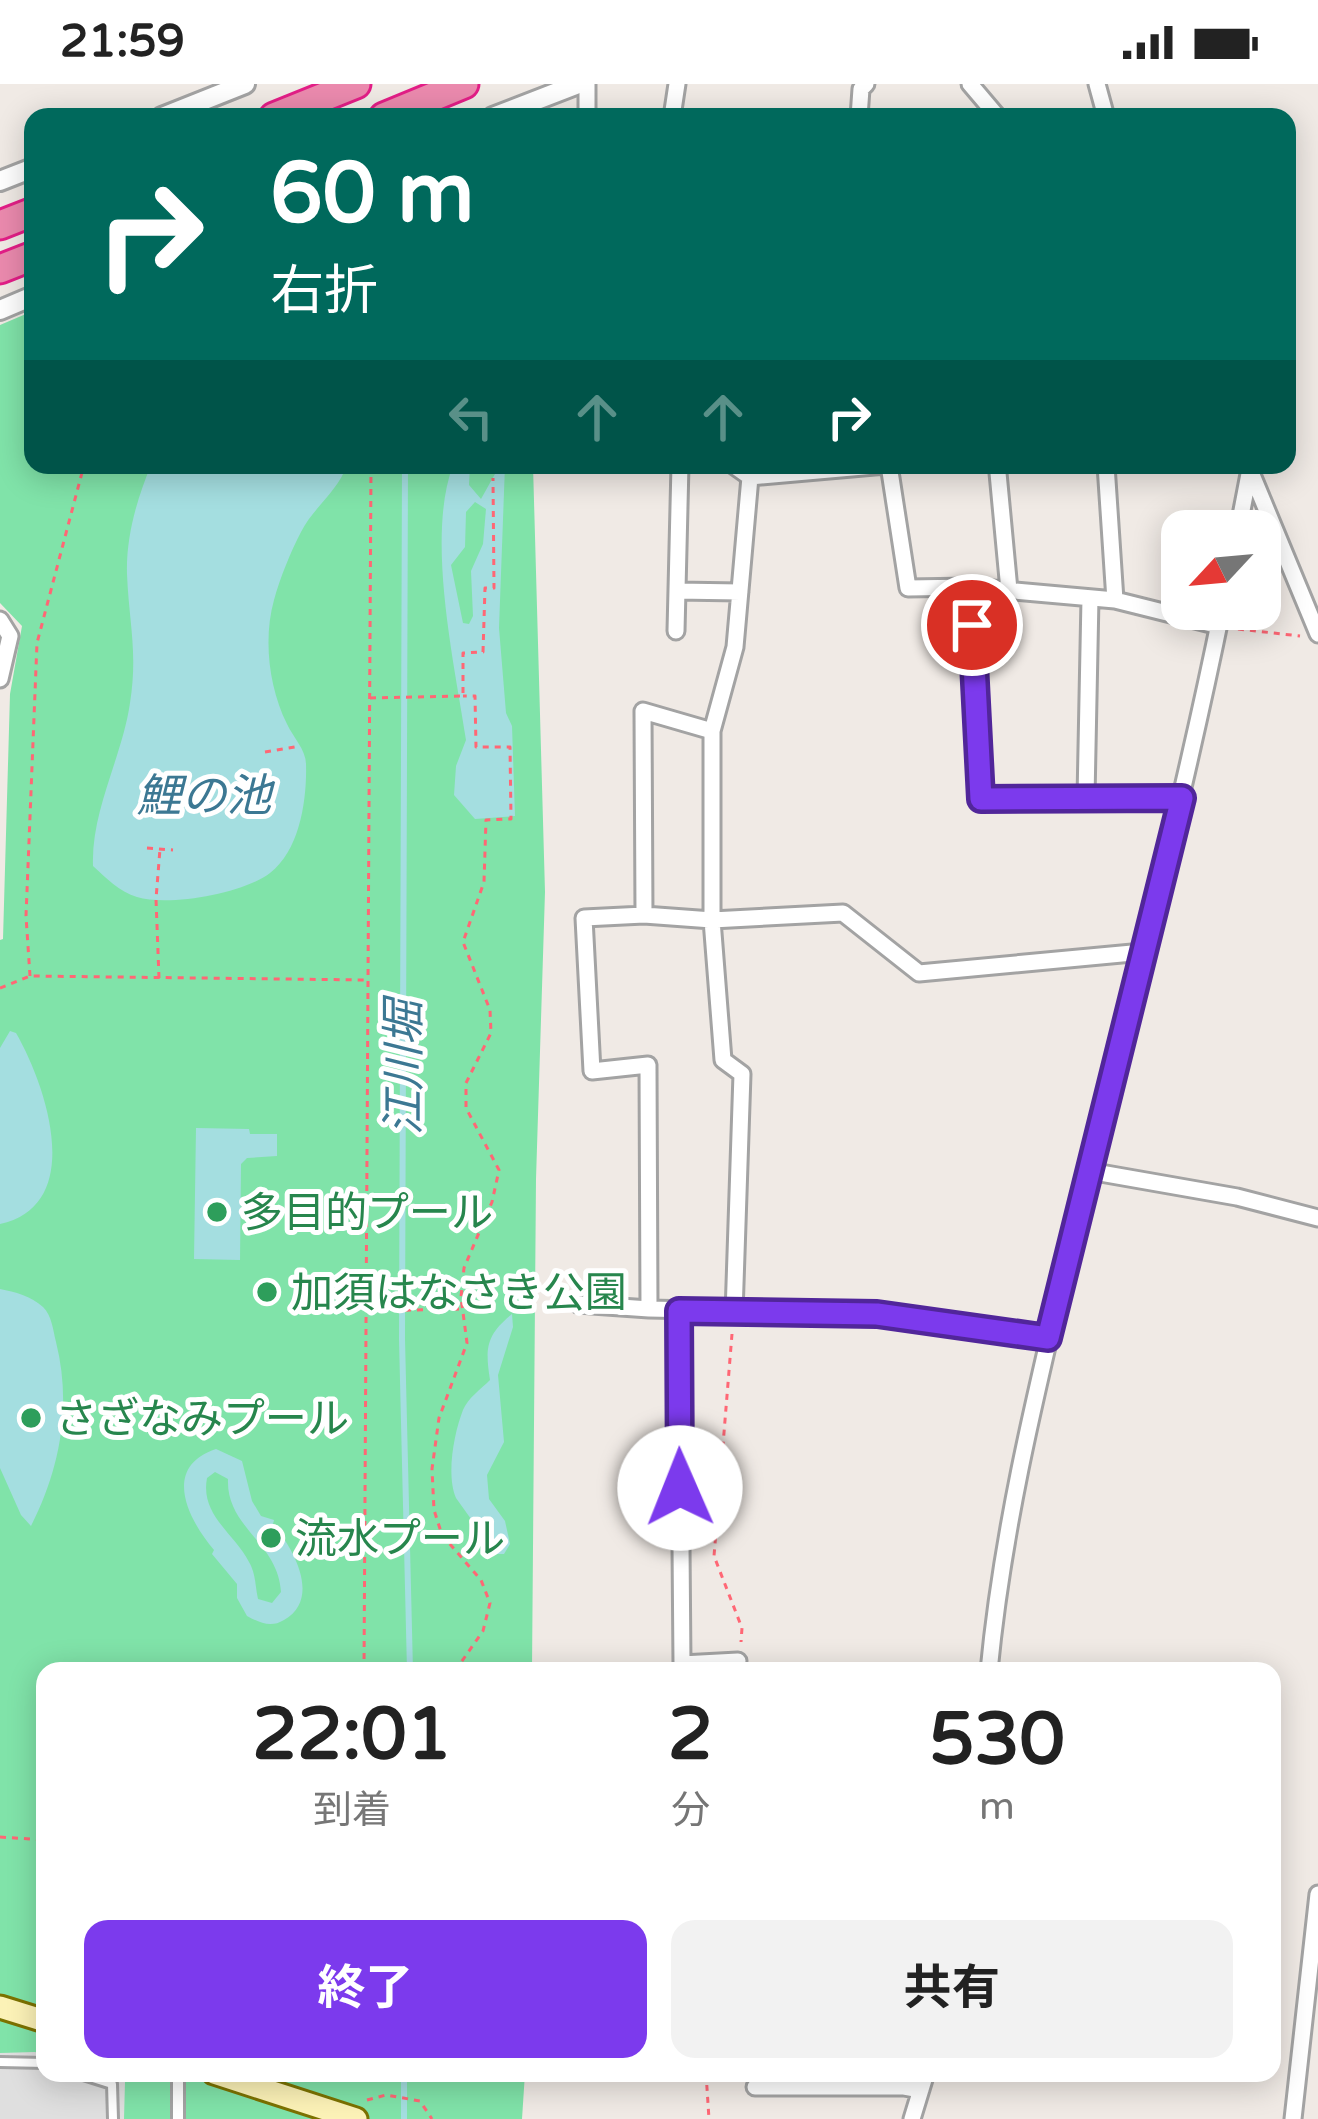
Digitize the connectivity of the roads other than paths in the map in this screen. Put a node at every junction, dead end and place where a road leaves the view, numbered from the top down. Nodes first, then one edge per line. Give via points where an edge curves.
1 (245, 84) edge
2 (356, 84) edge
3 (464, 84) edge
4 (578, 84) edge
5 (970, 84) edge
6 (185, 108) edge
7 (296, 108) edge
8 (406, 108) edge
9 (516, 108) edge
10 (990, 108) edge
11 (680, 474) edge
12 (746, 474) edge
13 (784, 474) edge
14 (889, 474) edge
15 (998, 474) edge
16 (1107, 474) edge
17 (1248, 474) edge
18 (1251, 474) edge
19 (750, 477) junction
20 (1242, 510) edge
21 (970, 586) junction
22 (1010, 590) junction
23 (677, 591) junction
24 (740, 592) junction
25 (1090, 598) junction
26 (1115, 600) junction
27 (1161, 608) edge
28 (0, 620) edge
29 (1217, 630) edge
30 (676, 631) dead end
31 (1318, 636) edge
32 (0, 680) edge
33 (712, 731) junction
34 (1086, 798) junction
35 (1182, 798) junction
36 (644, 915) junction
37 (712, 920) junction
38 (1143, 952) junction
39 (1089, 1171) junction
40 (1318, 1218) edge
41 (578, 1304) dead end
42 (649, 1310) junction
43 (679, 1311) junction
44 (734, 1314) junction
45 (1048, 1338) junction
46 (738, 1661) road end
47 (682, 1662) edge
48 (719, 1662) edge
49 (990, 1662) edge
50 (1318, 1894) edge
51 (1312, 2005) edge
52 (0, 2007) edge
53 (36, 2017) edge
54 (0, 2062) edge
55 (36, 2063) edge
56 (105, 2082) edge
57 (178, 2082) edge
58 (250, 2082) edge
59 (923, 2082) edge
60 (755, 2087) dead end
61 (361, 2110) edge
62 (112, 2119) edge
63 (178, 2119) edge
64 (912, 2119) edge
65 (1294, 2119) edge

1 - 6 street
2 - 7 highway
3 - 8 highway
4 - 9 street
5 - 10 street
11 - 23 street
12 - 19 street
13 - 19 street
14 - 21 street via 908,588
15 - 22 street
16 - 26 street
17 - 20 street
18 - 31 street
19 - 24 street
21 - 22 street
21 - 34 street via 981,799
22 - 25 street
23 - 24 street
23 - 30 street
24 - 33 street
25 - 26 street
25 - 34 street
26 - 27 street
28 - 32 street via 10,636
29 - 35 street
33 - 36 street via 643,711
33 - 37 street
34 - 35 street
35 - 38 street
36 - 37 street
36 - 42 street via 584,919 592,1071 648,1065
37 - 38 street via 843,913 919,973
37 - 44 street via 723,1060 742,1074
38 - 39 street
39 - 40 street
39 - 45 street
41 - 42 street
42 - 43 street
43 - 44 street
43 - 47 street
44 - 45 street via 877,1314
45 - 49 street
46 - 48 street
50 - 51 street
51 - 65 street
52 - 53 main road
54 - 55 lane
56 - 62 lane via 112,2084
57 - 63 street
58 - 61 main road
59 - 60 street
59 - 64 street

